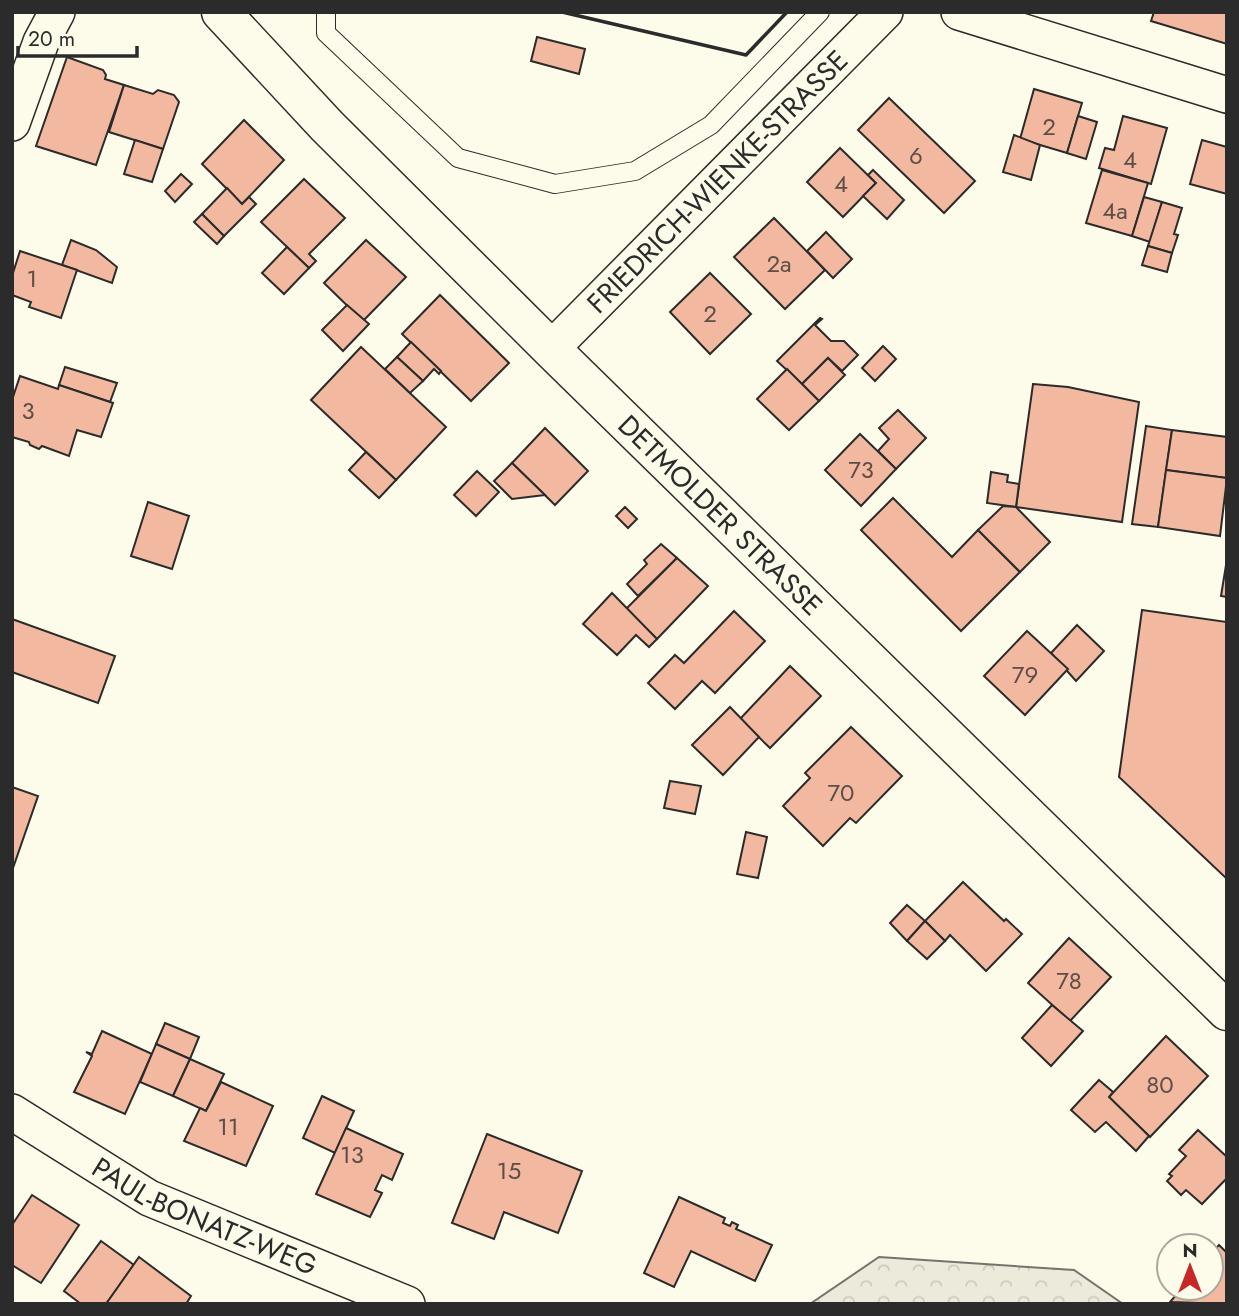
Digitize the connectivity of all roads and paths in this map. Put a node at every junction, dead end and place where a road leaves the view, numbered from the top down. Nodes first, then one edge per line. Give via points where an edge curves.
1 (57, 12) edge
2 (221, 12) edge
3 (326, 12) edge
4 (820, 12) edge
5 (885, 12) edge
6 (959, 12) edge
7 (1227, 95) edge
8 (12, 123) edge
9 (551, 349) junction
10 (1227, 1011) edge
11 (12, 1112) edge
12 (407, 1304) edge

1 - 8 street via 41,42
2 - 9 main road, DETMOLDER STRASSE via 327,126
3 - 4 lane via 326,33 458,158 555,184 635,171 711,125
5 - 9 street, FRIEDRICH-WIENKE-STRASSE
6 - 7 street
9 - 10 main road, DETMOLDER STRASSE
11 - 12 street, PAUL-BONATZ-WEG via 149,1198

